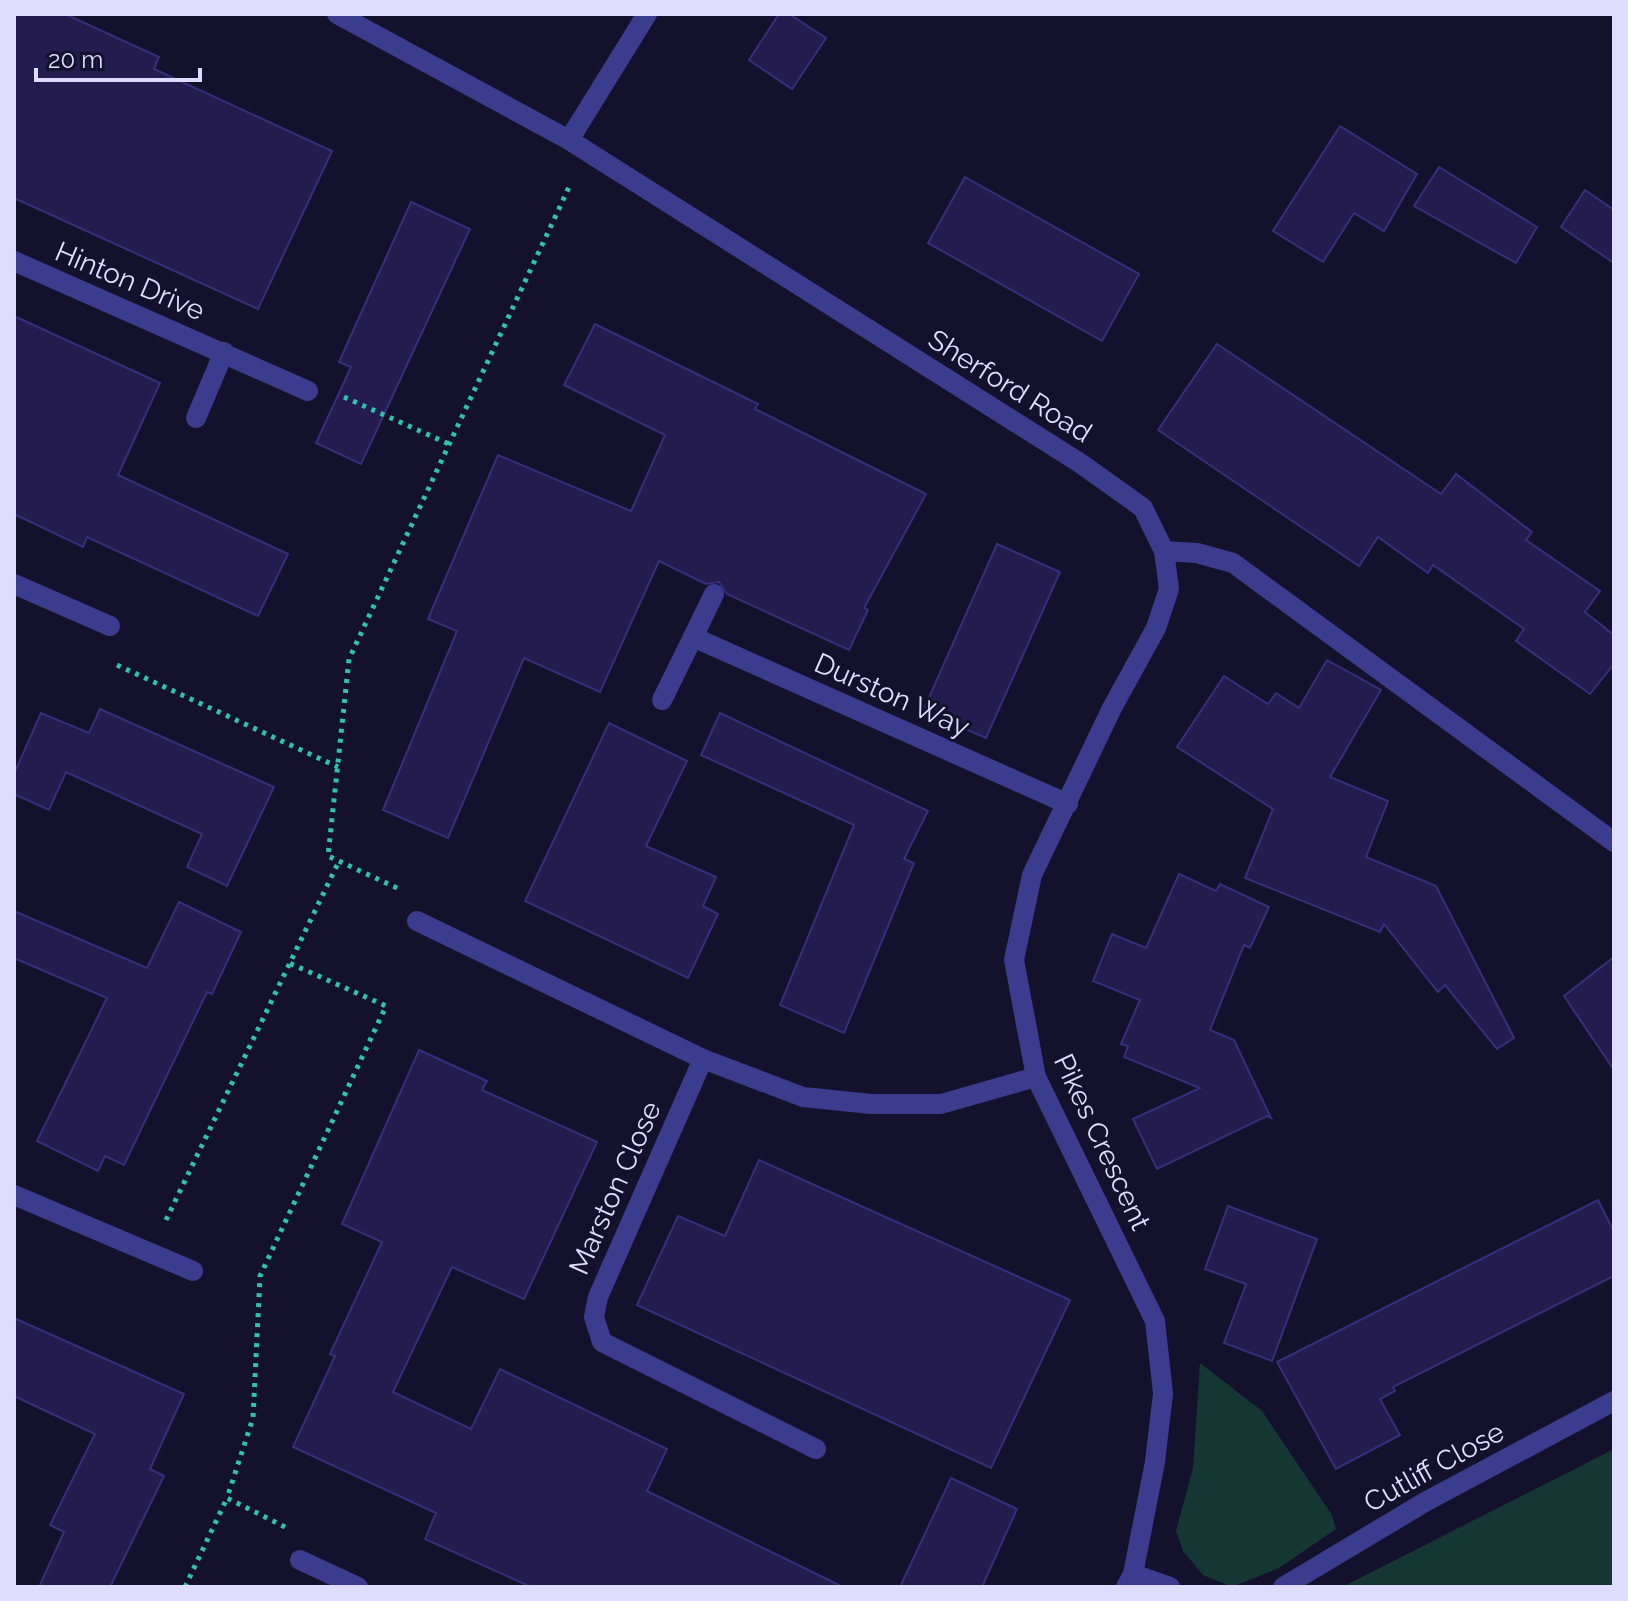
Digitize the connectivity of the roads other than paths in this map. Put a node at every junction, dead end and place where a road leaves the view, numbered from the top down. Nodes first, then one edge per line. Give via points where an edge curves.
1 (337, 14) edge
2 (647, 14) edge
3 (569, 140) junction
4 (14, 261) edge
5 (224, 352) junction
6 (308, 391) road end
7 (196, 418) dead end
8 (1164, 551) junction
9 (14, 584) edge
10 (714, 594) dead end
11 (110, 626) road end
12 (693, 637) junction
13 (662, 700) dead end
14 (1068, 804) junction
15 (1614, 842) edge
16 (417, 921) road end
17 (703, 1059) junction
18 (1036, 1077) junction
19 (14, 1195) edge
20 (193, 1271) dead end
21 (1614, 1401) edge
22 (816, 1449) dead end
23 (300, 1560) road end
24 (1130, 1581) edge
25 (358, 1587) edge
26 (1170, 1587) edge
27 (1283, 1587) edge

1 - 3 street, Sherford Road
2 - 3 street
3 - 8 street, Sherford Road via 1080,463 1143,508
4 - 5 street, Hinton Drive
5 - 6 street, Hinton Drive
5 - 7 street, Hinton Drive
8 - 14 street, Pikes Crescent via 1169,589 1156,628
8 - 15 street via 1233,563
9 - 11 street
10 - 12 street
12 - 13 street
12 - 14 street, Durston Way
14 - 18 street, Pikes Crescent via 1032,875 1014,960
16 - 17 street
17 - 18 street via 803,1097 871,1104 941,1104
17 - 22 street, Marston Close via 598,1297 594,1317 602,1342
18 - 24 street, Pikes Crescent via 1155,1321 1163,1393 1155,1462
19 - 20 street
21 - 27 street, Cutliff Close via 1425,1502
23 - 25 street
24 - 26 street

